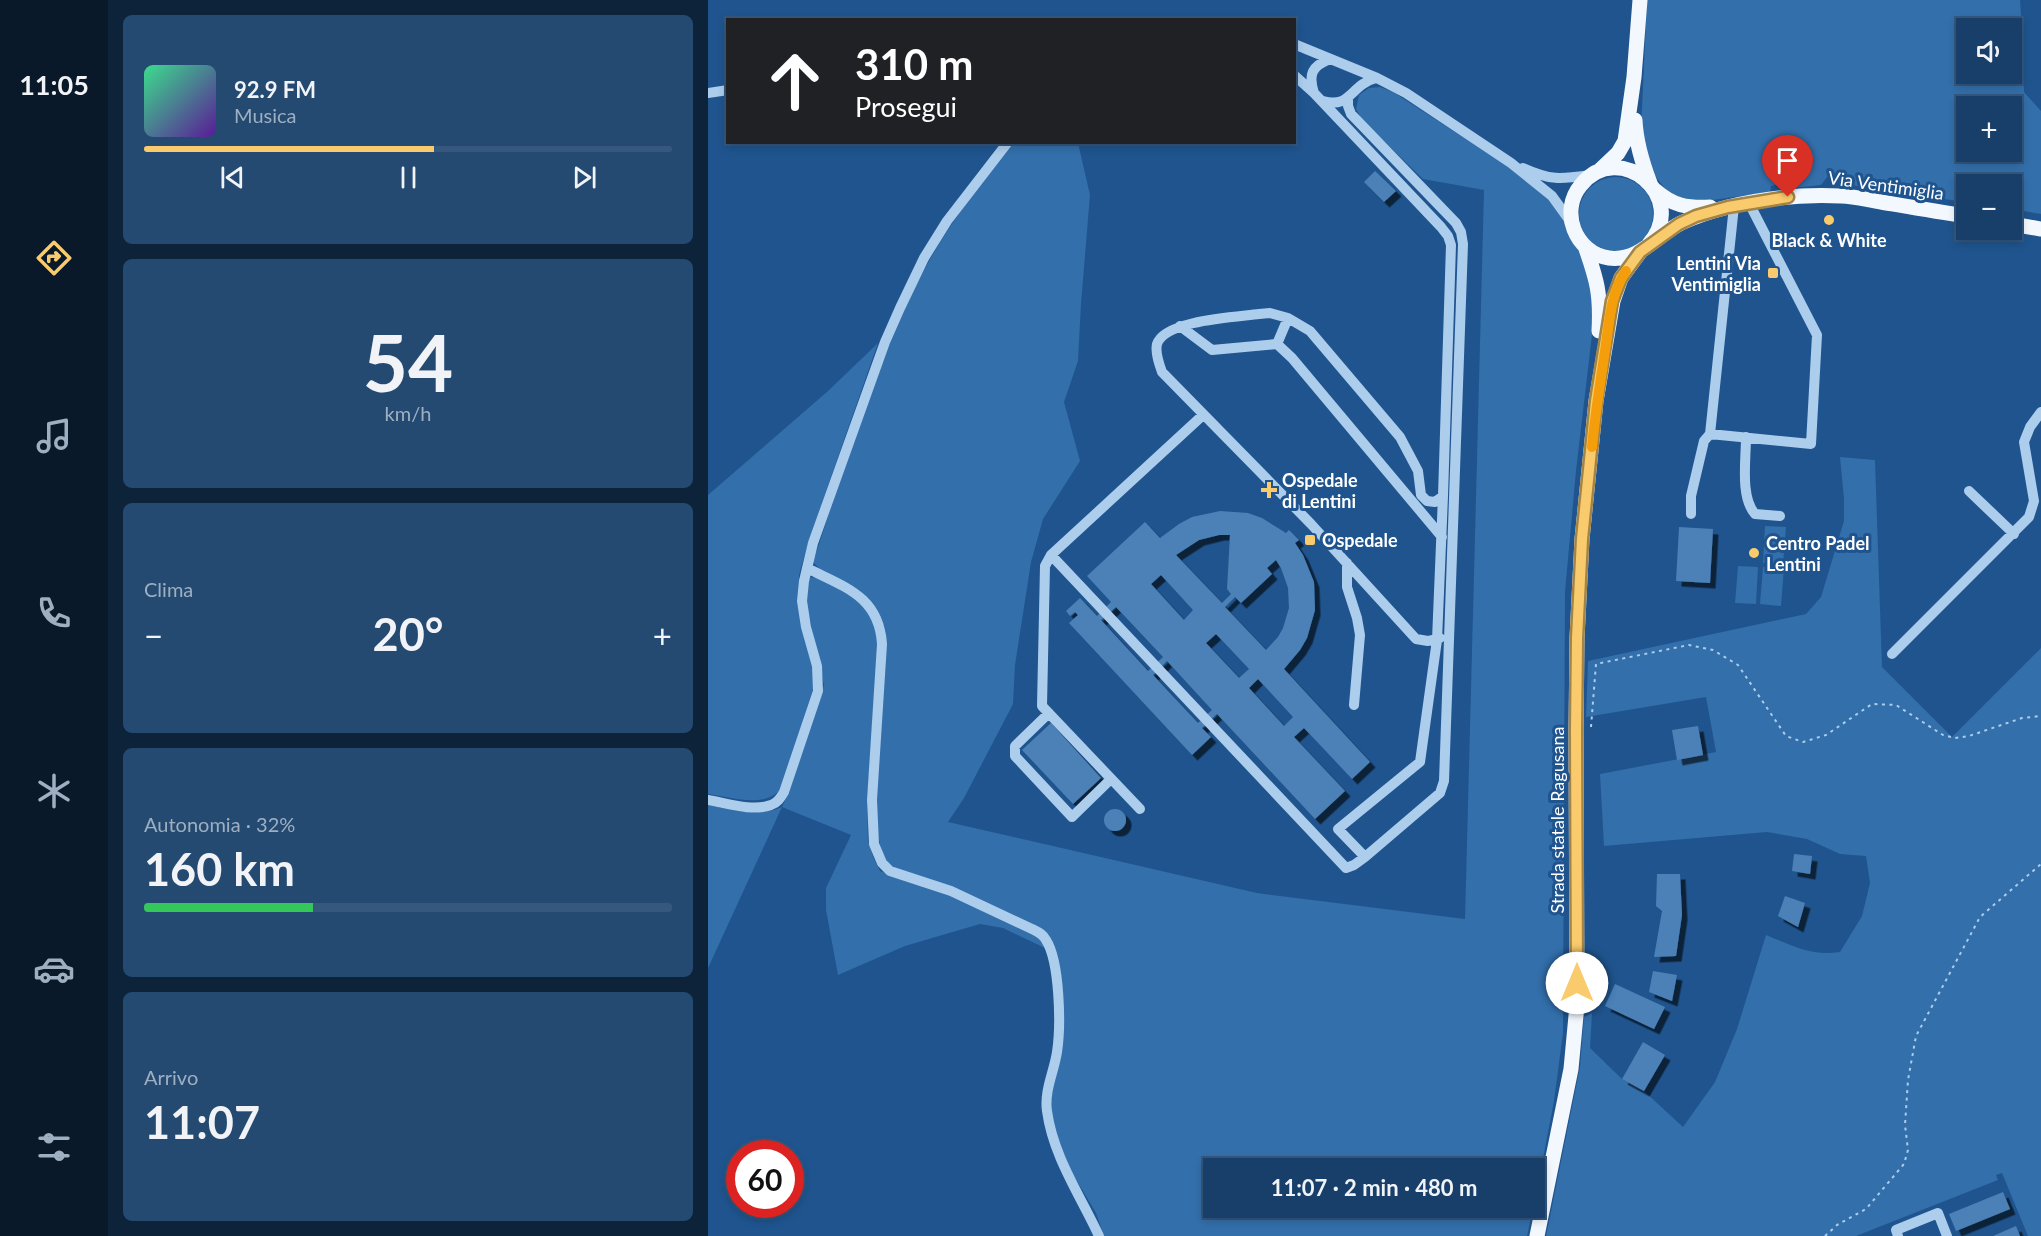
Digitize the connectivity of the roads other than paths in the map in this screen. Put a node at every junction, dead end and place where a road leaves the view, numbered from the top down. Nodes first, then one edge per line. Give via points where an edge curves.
1 (1640, 0) edge
2 (1296, 45) edge
3 (1330, 58) junction
4 (1352, 68) junction
5 (1296, 77) edge
6 (1634, 77) junction
7 (1377, 78) junction
8 (726, 90) edge
9 (708, 93) edge
10 (1351, 95) junction
11 (1318, 97) junction
12 (1006, 144) edge
13 (1511, 163) junction
14 (1596, 173) junction
15 (1652, 186) junction
16 (1737, 205) junction
17 (1956, 214) edge
18 (2022, 226) edge
19 (1573, 227) junction
20 (2041, 229) edge
21 (1585, 246) junction
22 (1644, 248) junction
23 (1288, 318) junction
24 (1180, 327) junction
25 (1277, 344) junction
26 (1596, 401) junction
27 (2041, 412) edge
28 (1203, 415) junction
29 (1710, 434) junction
30 (1746, 437) junction
31 (2030, 478) junction
32 (2041, 482) edge
33 (1420, 487) junction
34 (1970, 491) dead end
35 (1404, 493) junction
36 (1443, 496) junction
37 (1691, 514) dead end
38 (1780, 516) dead end
39 (2014, 534) junction
40 (1442, 537) junction
41 (1051, 555) junction
42 (1347, 563) junction
43 (807, 568) junction
44 (1451, 633) junction
45 (1416, 639) junction
46 (1437, 640) junction
47 (1892, 654) dead end
48 (1434, 659) junction
49 (1432, 673) junction
50 (1449, 676) junction
51 (1354, 705) dead end
52 (1049, 713) junction
53 (1112, 779) junction
54 (708, 800) edge
55 (1140, 809) dead end
56 (1365, 857) junction
57 (1099, 1236) edge
58 (1537, 1236) edge
59 (1898, 1236) edge
60 (1947, 1236) edge

1 - 6 main road
2 - 3 street
3 - 4 street
3 - 11 street via 1313,71 1311,82
4 - 7 street
4 - 10 street via 1356,80
5 - 11 street
6 - 14 main road via 1625,141
6 - 15 main road via 1636,139
7 - 10 street via 1360,84
7 - 13 street
8 - 9 street
10 - 11 street via 1331,103
10 - 44 street via 1351,114 1461,232
11 - 36 street via 1441,227 1451,245
12 - 43 street via 947,221 900,308 850,436
13 - 14 street via 1543,177 1559,179
13 - 19 street via 1552,196
14 - 15 main road via 1626,169
14 - 19 main road via 1583,182 1574,196
15 - 16 main road via 1675,204 1696,208
15 - 22 main road via 1661,216 1658,231
16 - 17 main road, Via Ventimiglia via 1788,197 1843,196
16 - 22 main road via 1696,216
16 - 29 street
16 - 30 street via 1817,335 1811,444
18 - 20 main road
19 - 21 main road
21 - 22 main road via 1598,255 1613,258 1625,258
21 - 26 main road via 1601,299
22 - 26 main road via 1621,278 1612,301
23 - 24 street via 1270,313
23 - 25 street
23 - 33 street via 1310,332 1400,437 1418,471
24 - 25 street via 1212,350
24 - 28 street via 1163,335 1157,345 1157,357 1162,372
25 - 35 street
26 - 58 main road, Strada statale Ragusana via 1577,638 1577,1005 1571,1069
27 - 31 street via 2024,442
28 - 41 street
28 - 42 street
29 - 30 street
29 - 37 street via 1704,441 1691,496
30 - 38 street via 1746,495 1750,508 1755,514
31 - 32 street
31 - 39 street via 2032,509
33 - 35 street via 1412,494
33 - 36 street via 1427,501 1435,502
34 - 39 street
35 - 40 street
36 - 40 street
39 - 47 street
40 - 46 street
41 - 52 street via 1045,566 1042,706
41 - 56 street via 1346,867
42 - 45 street
42 - 51 street via 1347,587 1360,635
43 - 54 street via 802,601 817,666 818,691 784,792 778,801 764,807
43 - 57 street via 860,597 879,621 882,644 872,800 874,844 882,863 890,871 951,891 1032,929 1041,934 1050,948 1056,972 1058,1034 1047,1100 1050,1134
44 - 46 street
44 - 50 street
45 - 46 street
45 - 48 street
46 - 48 street
48 - 49 street
49 - 50 street via 1439,670
49 - 56 street via 1420,762 1338,829
50 - 56 street via 1440,793
52 - 53 street
52 - 53 street via 1015,746 1015,756 1072,817
53 - 55 street
59 - 60 street via 1896,1230 1938,1213

